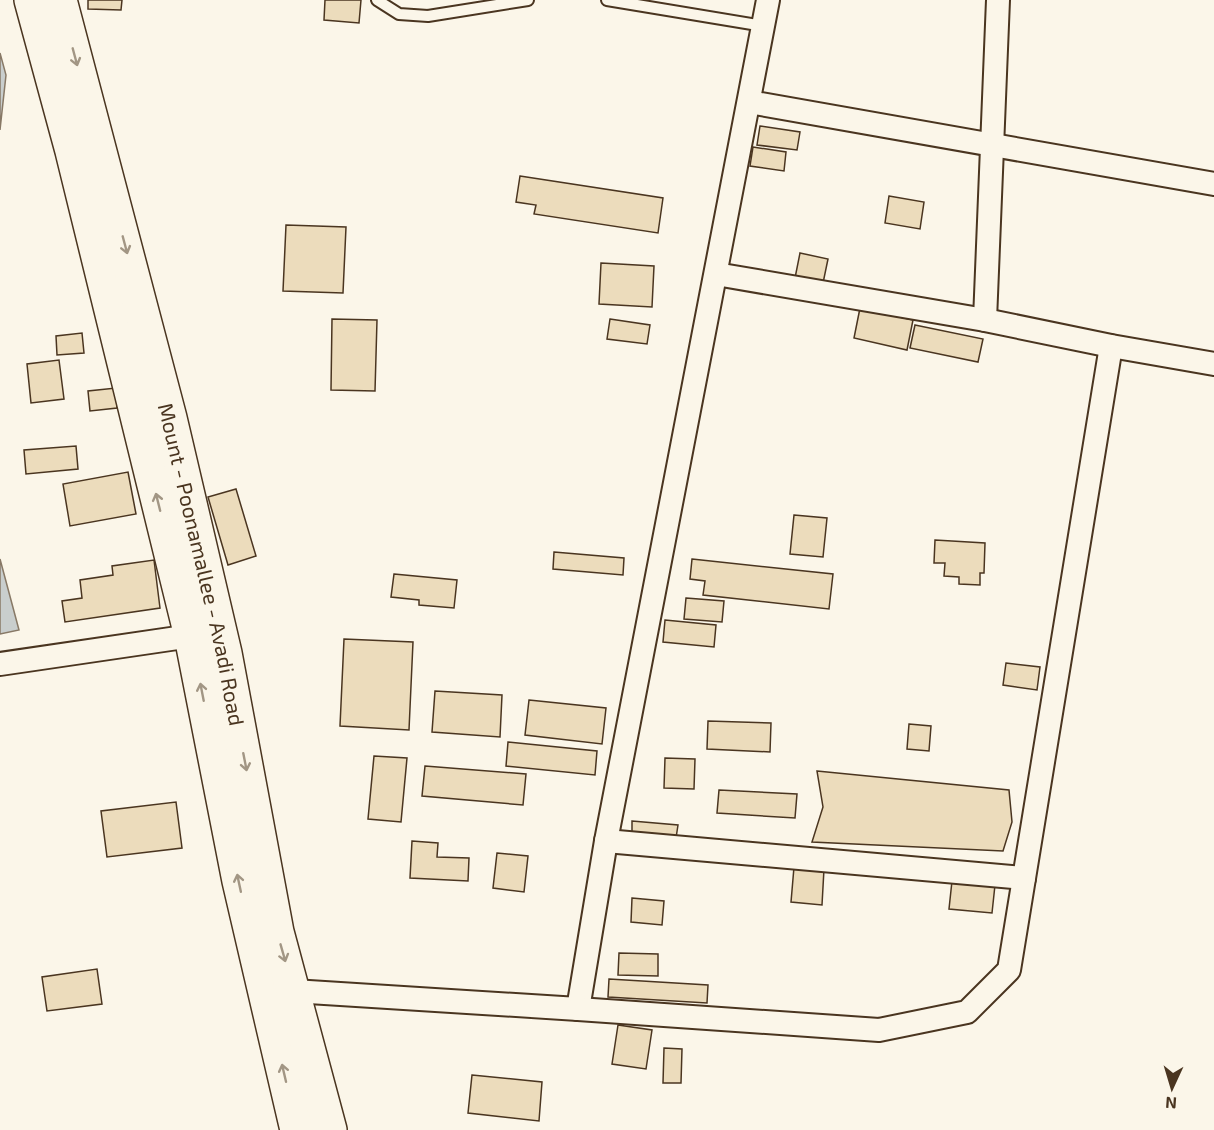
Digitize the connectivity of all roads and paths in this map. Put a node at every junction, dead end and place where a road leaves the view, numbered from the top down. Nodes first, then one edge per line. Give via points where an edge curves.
1 (31, 0) edge
2 (60, 0) edge
3 (377, 0) edge
4 (528, 0) edge
5 (607, 0) edge
6 (768, 0) edge
7 (998, 0) edge
8 (764, 26) junction
9 (749, 102) junction
10 (993, 145) junction
11 (1214, 184) edge
12 (716, 274) junction
13 (985, 320) junction
14 (1111, 346) junction
15 (1214, 364) edge
16 (191, 636) junction
17 (7, 664) edge
18 (606, 841) junction
19 (1024, 878) junction
20 (280, 993) junction
21 (578, 1008) junction
22 (297, 1130) edge
23 (330, 1130) edge

16 -> 1 main road, Mount - Poonamallee - Avadi Road
2 -> 20 main road, Mount - Poonamallee - Avadi Road via 173,429 225,653 277,932
3 - 4 lane via 399,14 428,15
5 - 8 lane
6 - 8 street
7 - 10 street
8 - 9 street
9 - 10 street
9 - 12 street
10 - 11 street
10 - 13 street
12 - 13 street
12 - 18 street
13 - 14 street
14 - 15 street
14 - 19 street
16 - 17 street
20 -> 16 main road, Mount - Poonamallee - Avadi Road via 238,881
18 - 19 street
18 - 21 street
19 - 21 street via 1009,970 967,1012 879,1030
20 - 21 street
22 -> 20 main road, Mount - Poonamallee - Avadi Road
20 - 23 main road, Mount - Poonamallee - Avadi Road

